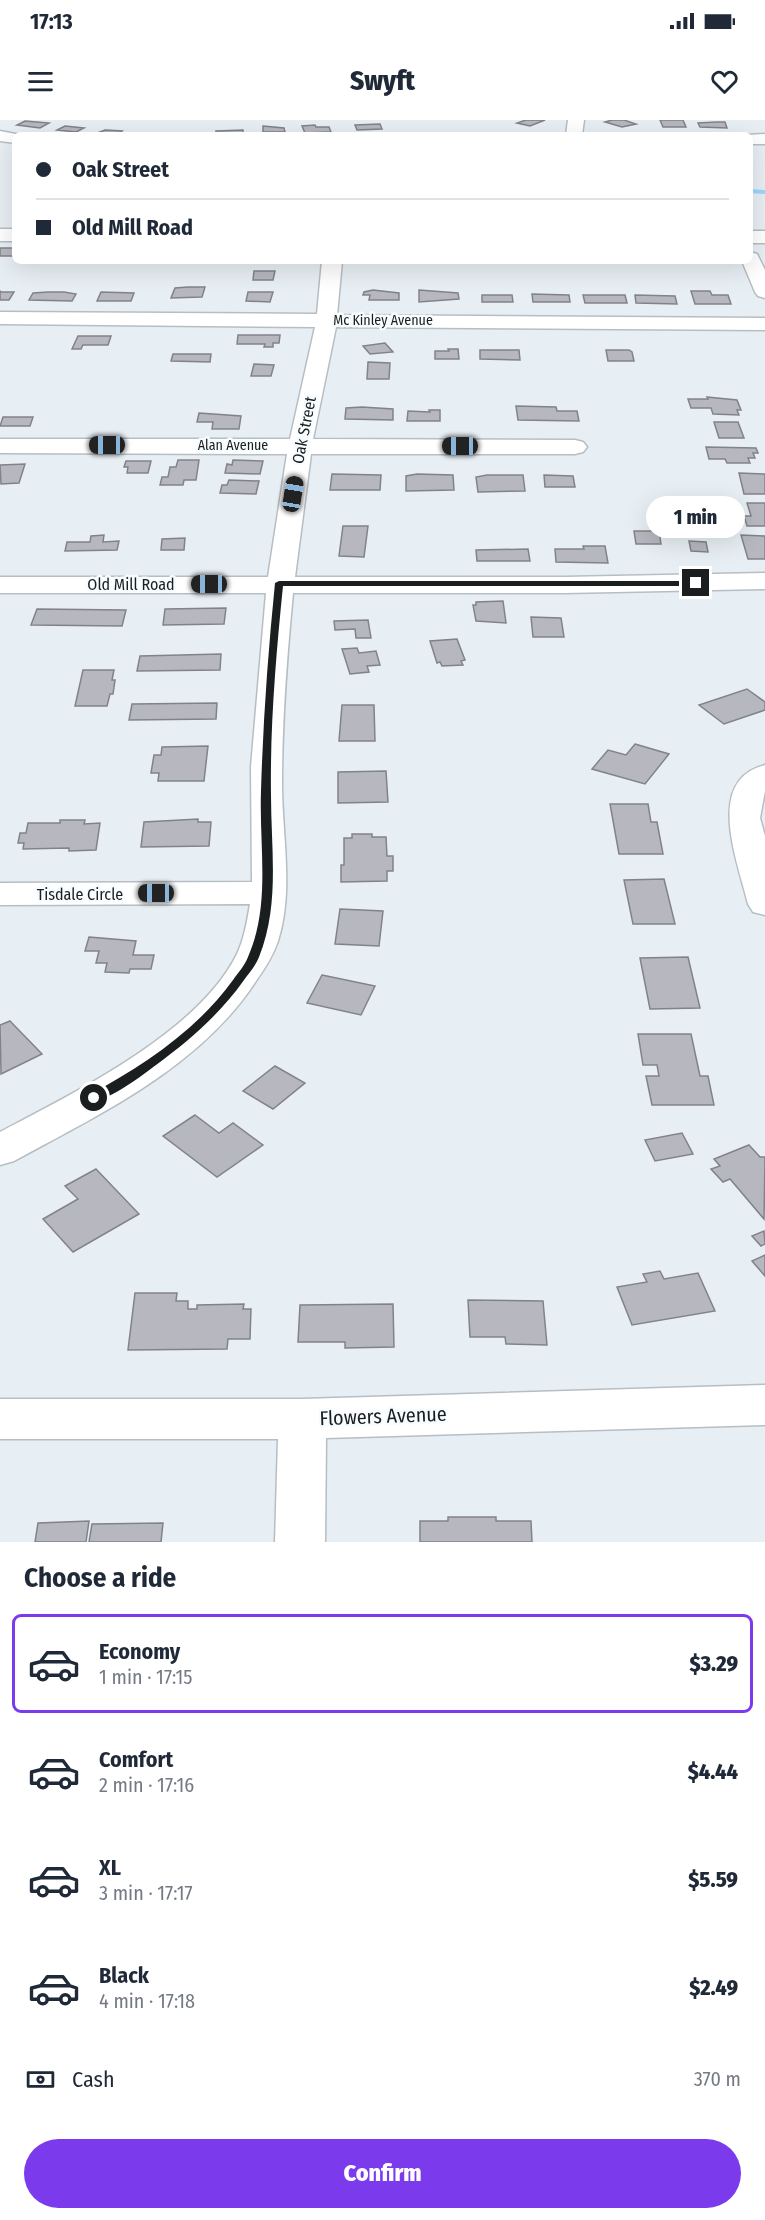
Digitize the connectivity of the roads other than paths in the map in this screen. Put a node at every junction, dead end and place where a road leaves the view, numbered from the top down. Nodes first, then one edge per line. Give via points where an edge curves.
1 (332, 264) edge
2 (753, 264) edge
3 (765, 292) edge
4 (0, 318) edge
5 (326, 320) junction
6 (765, 324) edge
7 (0, 446) edge
8 (301, 446) junction
9 (574, 447) dead end
10 (765, 581) edge
11 (279, 583) junction
12 (0, 585) edge
13 (765, 774) edge
14 (269, 893) junction
15 (0, 894) edge
16 (765, 904) edge
17 (0, 1150) edge
18 (765, 1405) edge
19 (0, 1419) edge
20 (302, 1419) junction
21 (300, 1542) edge

1 - 5 street, Oak Street
2 - 3 street
4 - 5 street, Mc Kinley Avenue
5 - 6 street, Mc Kinley Avenue
5 - 8 street, Oak Street
7 - 8 street, Alan Avenue
8 - 9 street, Alan Avenue
8 - 11 street, Oak Street
10 - 11 street, Old Mill Road via 565,585
11 - 12 street, Old Mill Road
11 - 14 street, Oak Street via 266,794
13 - 16 street via 750,786 744,818
14 - 15 street, Tisdale Circle
14 - 17 street, Oak Street via 266,919 253,959 224,1000 200,1024 131,1077
18 - 20 street, Flowers Avenue
19 - 20 street, Flowers Avenue
20 - 21 street

